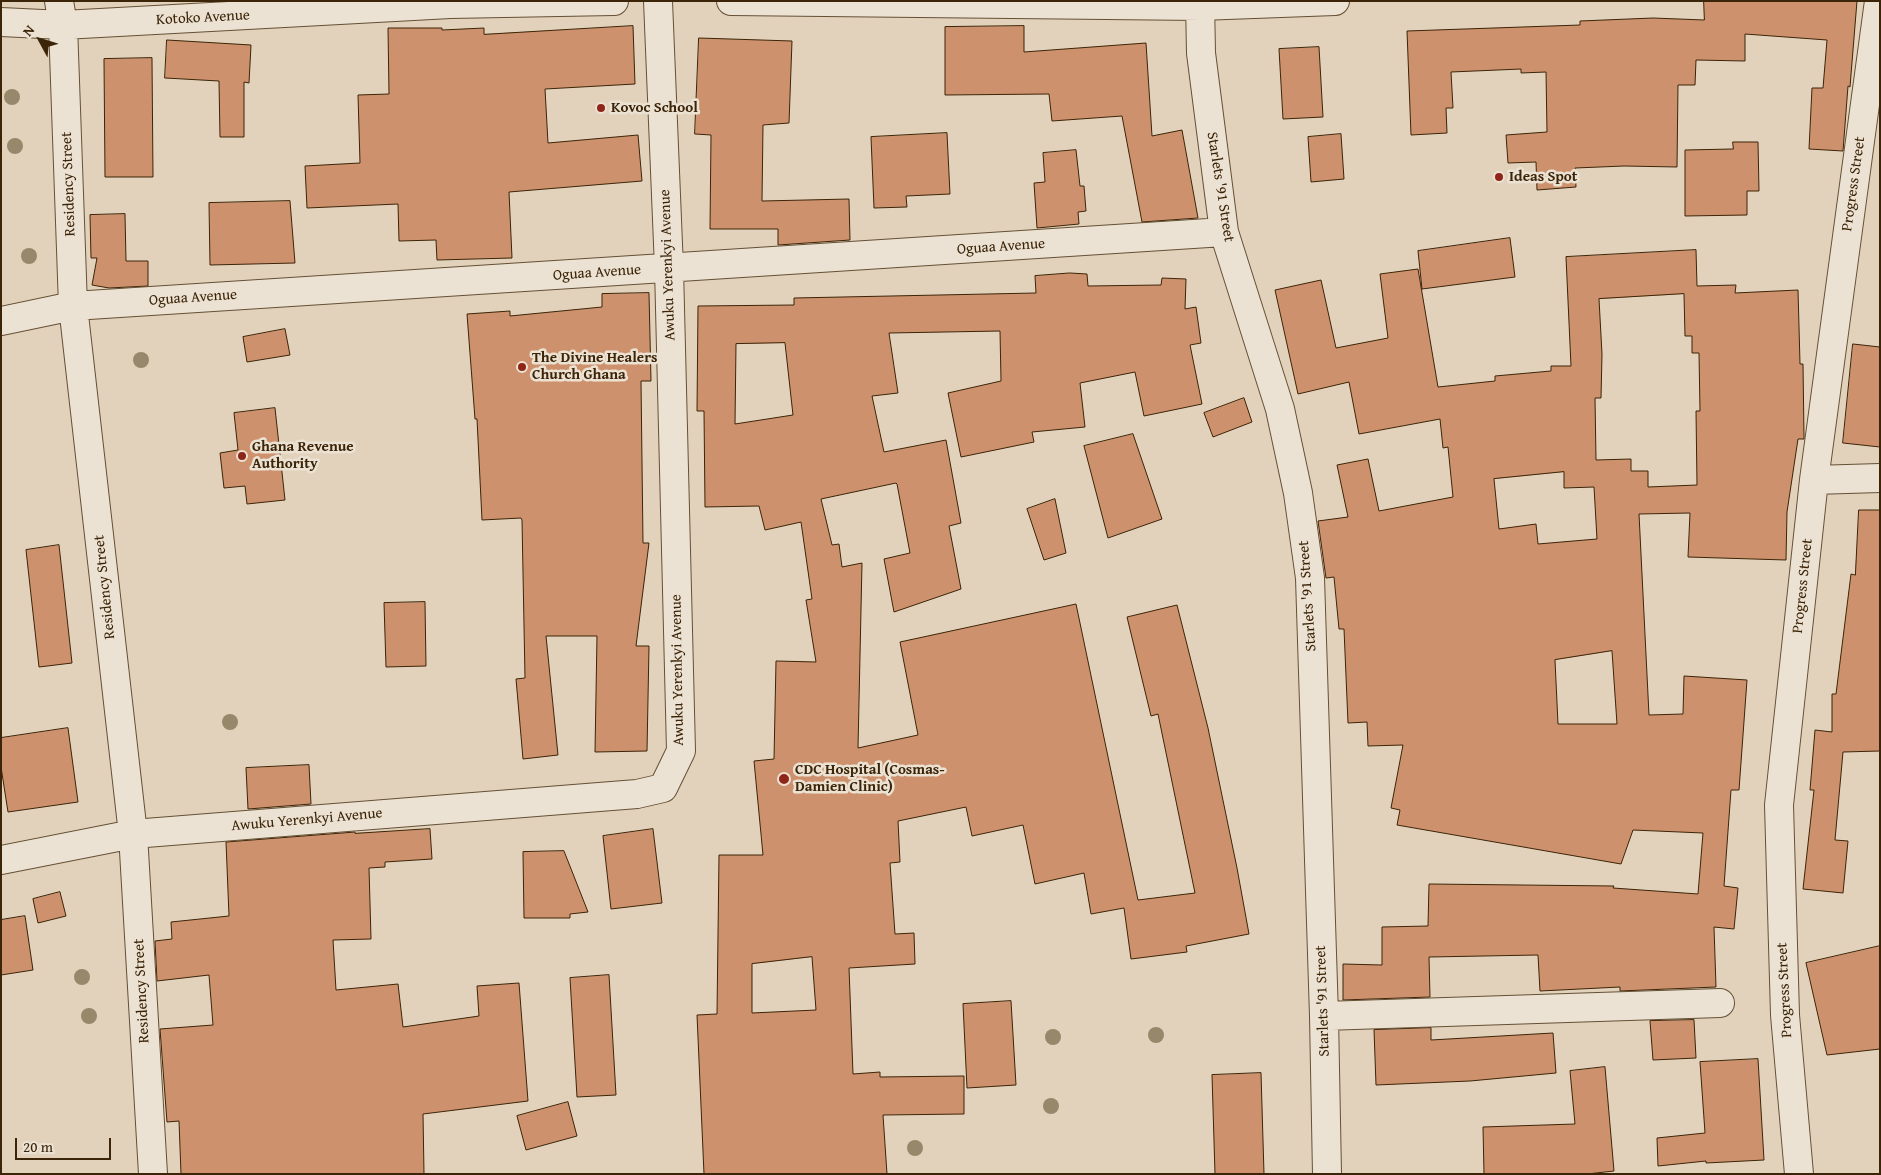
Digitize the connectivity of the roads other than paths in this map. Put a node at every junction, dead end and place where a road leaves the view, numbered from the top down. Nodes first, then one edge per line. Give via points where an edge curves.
1 (614, 1) edge
2 (658, 1) edge
3 (731, 1) edge
4 (1335, 1) edge
5 (1879, 1) edge
6 (450, 3) edge
7 (1200, 4) edge
8 (61, 13) edge
9 (1, 22) edge
10 (1224, 232) junction
11 (669, 268) junction
12 (73, 306) junction
13 (1, 321) edge
14 (1880, 478) edge
15 (1814, 480) junction
16 (133, 834) junction
17 (1, 860) edge
18 (1720, 1003) dead end
19 (1324, 1016) junction
20 (153, 1174) edge
21 (1327, 1174) edge
22 (1800, 1174) edge

1 - 6 street, Kotoko Avenue
2 - 11 street, Awuku Yerenkyi Avenue
3 - 7 street
4 - 7 street
5 - 15 street, Progress Street
6 - 8 street, Kotoko Avenue
7 - 10 street, Starlets '91 Street via 1200,53
8 - 9 street, Kotoko Avenue
8 - 12 street, Residency Street
10 - 11 street, Oguaa Avenue
10 - 19 street, Starlets '91 Street via 1280,409 1298,493 1310,578
11 - 12 street, Oguaa Avenue
11 - 16 street, Awuku Yerenkyi Avenue via 681,752 663,788 637,794
12 - 13 street, Oguaa Avenue
12 - 16 street, Residency Street
14 - 15 street
15 - 22 street, Progress Street via 1778,805 1785,1015
16 - 17 street, Awuku Yerenkyi Avenue
16 - 20 street, Residency Street
18 - 19 street
19 - 21 street, Starlets '91 Street

